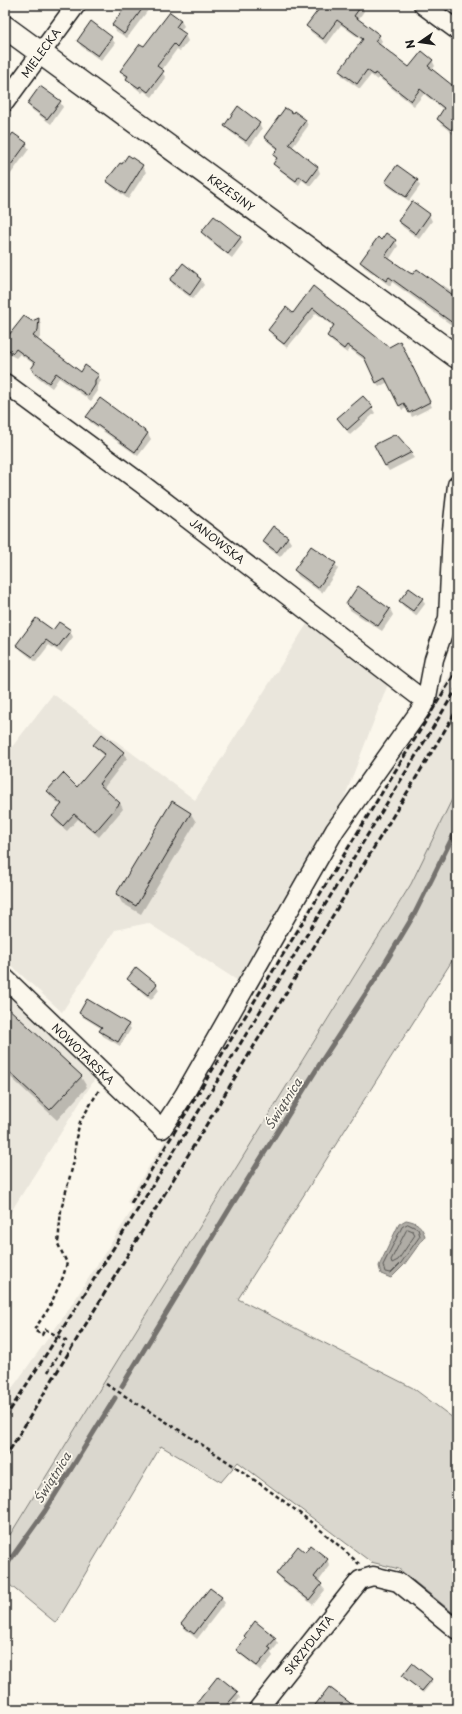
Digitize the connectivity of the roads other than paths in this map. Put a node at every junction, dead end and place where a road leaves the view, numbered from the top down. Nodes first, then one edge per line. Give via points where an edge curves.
1 (76, 5) edge
2 (422, 5) edge
3 (5, 27) edge
4 (457, 30) edge
5 (40, 54) junction
6 (5, 102) edge
7 (457, 357) edge
8 (5, 383) edge
9 (457, 485) edge
10 (426, 702) junction
11 (5, 978) edge
12 (457, 1630) edge
13 (258, 1709) edge

1 - 5 street, MIELECKA
2 - 4 street
3 - 5 street, KRZESINY
5 - 6 street, MIELECKA
5 - 7 street, KRZESINY
8 - 10 street, JANOWSKA via 136,479
9 - 10 street via 448,618 434,659
10 - 11 street, NOWOTARSKA via 335,830 184,1095 162,1129
12 - 13 street, SKRZYDLATA via 398,1582 366,1578

